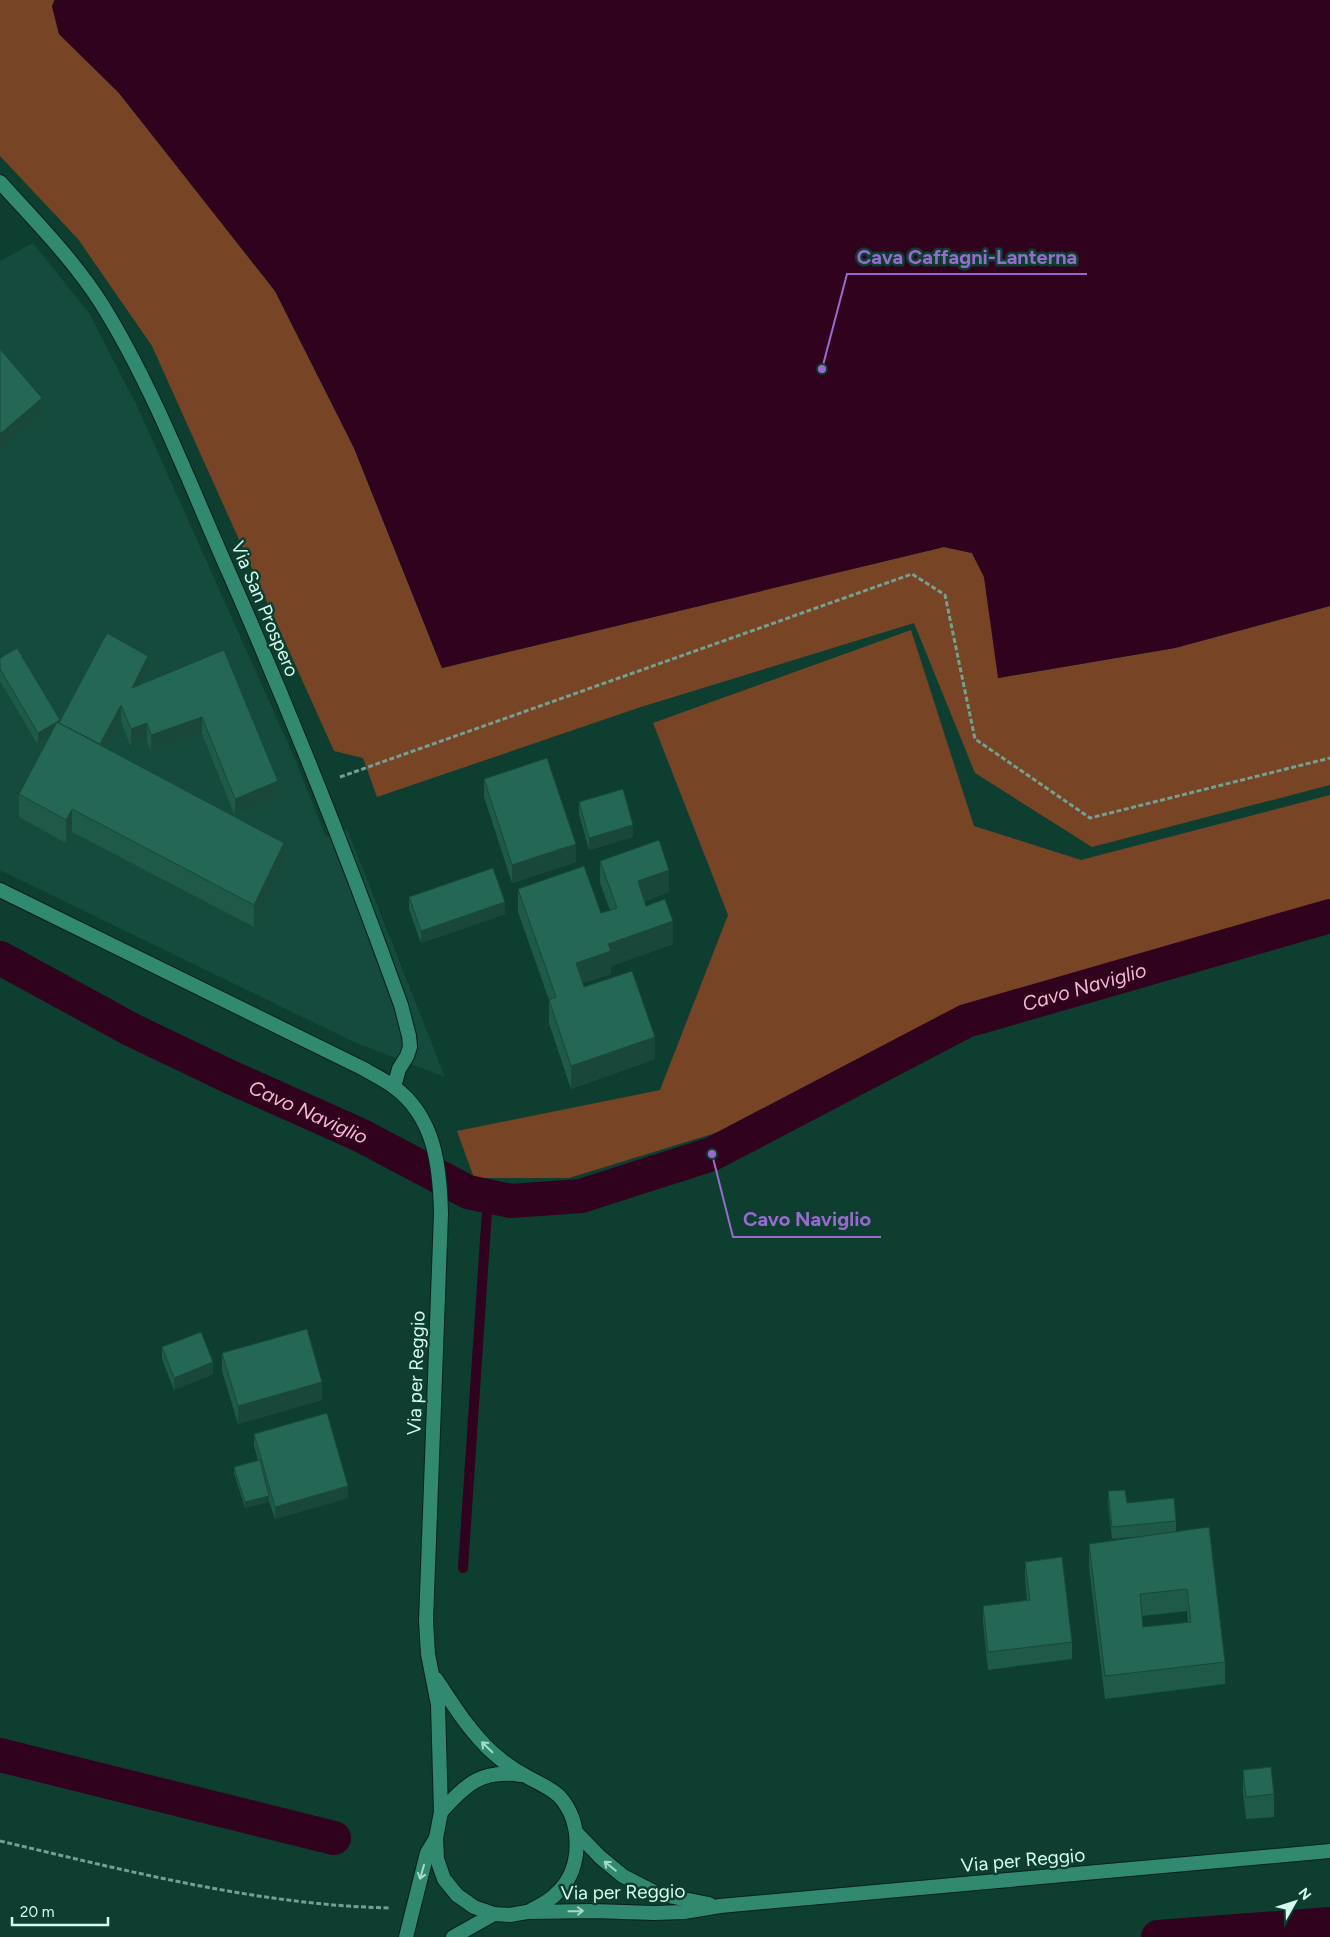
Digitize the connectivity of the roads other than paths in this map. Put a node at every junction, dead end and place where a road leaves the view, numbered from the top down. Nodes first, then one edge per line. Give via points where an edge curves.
1 (0, 182) edge
2 (0, 890) edge
3 (394, 1087) junction
4 (433, 1674) junction
5 (526, 1776) junction
6 (441, 1812) junction
7 (576, 1832) junction
8 (436, 1838) junction
9 (1330, 1851) edge
10 (720, 1906) junction
11 (527, 1912) junction
12 (494, 1914) junction
13 (406, 1937) edge
14 (453, 1937) edge

1 - 3 main road, Via San Prospero via 54,241 100,302 160,415 259,640 319,785 401,1005 410,1047
2 - 3 main road, Via per Reggio via 364,1069
3 - 4 main road, Via per Reggio via 409,1100 430,1131 440,1187 426,1621
5 -> 4 main road, Via per Reggio via 492,1752 475,1735
4 - 6 main road, Via per Reggio via 438,1705
5 - 6 main road, Via per Reggio via 506,1773 486,1776 461,1789
5 - 7 main road, Via per Reggio via 544,1784 559,1797 571,1814
6 - 8 main road, Via per Reggio
10 -> 7 main road, Via per Reggio via 658,1894 623,1876
7 - 11 main road, Via per Reggio via 577,1853 561,1890 545,1904
8 - 12 main road, Via per Reggio via 437,1859 444,1879 457,1895 474,1907
8 -> 13 main road via 427,1854
9 - 10 main road, Via per Reggio
11 -> 10 main road, Via per Reggio via 654,1914
11 - 12 main road, Via per Reggio
12 - 14 main road

